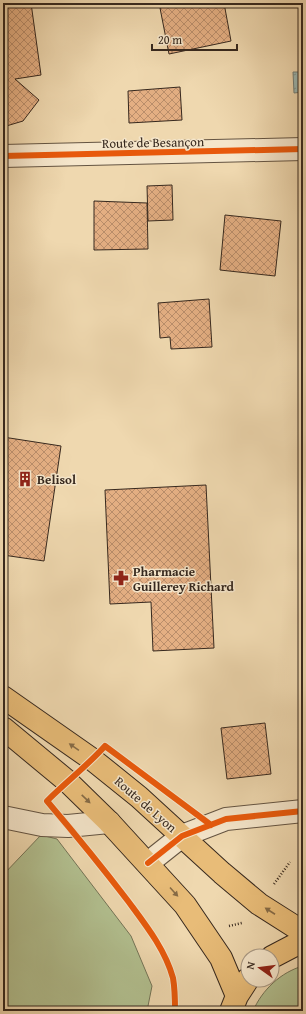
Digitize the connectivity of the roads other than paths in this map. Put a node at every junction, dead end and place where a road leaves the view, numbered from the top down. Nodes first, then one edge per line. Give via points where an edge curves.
1 (303, 150) edge
2 (3, 156) edge
3 (3, 697) edge
4 (3, 728) edge
5 (303, 811) edge
6 (3, 817) edge
7 (109, 822) junction
8 (182, 836) junction
9 (148, 863) junction
10 (303, 932) edge
11 (303, 944) edge
12 (280, 953) edge
13 (239, 995) edge

1 - 2 street, Route de Besançon
8 -> 3 main road, Route de Lyon via 93,760
4 -> 7 main road via 67,781
5 - 8 street via 226,819
6 - 7 street via 42,825 68,826
7 - 9 main road
8 - 9 street
10 -> 8 main road, Route de Lyon via 259,904
9 -> 13 main road via 208,936
11 - 12 main road

